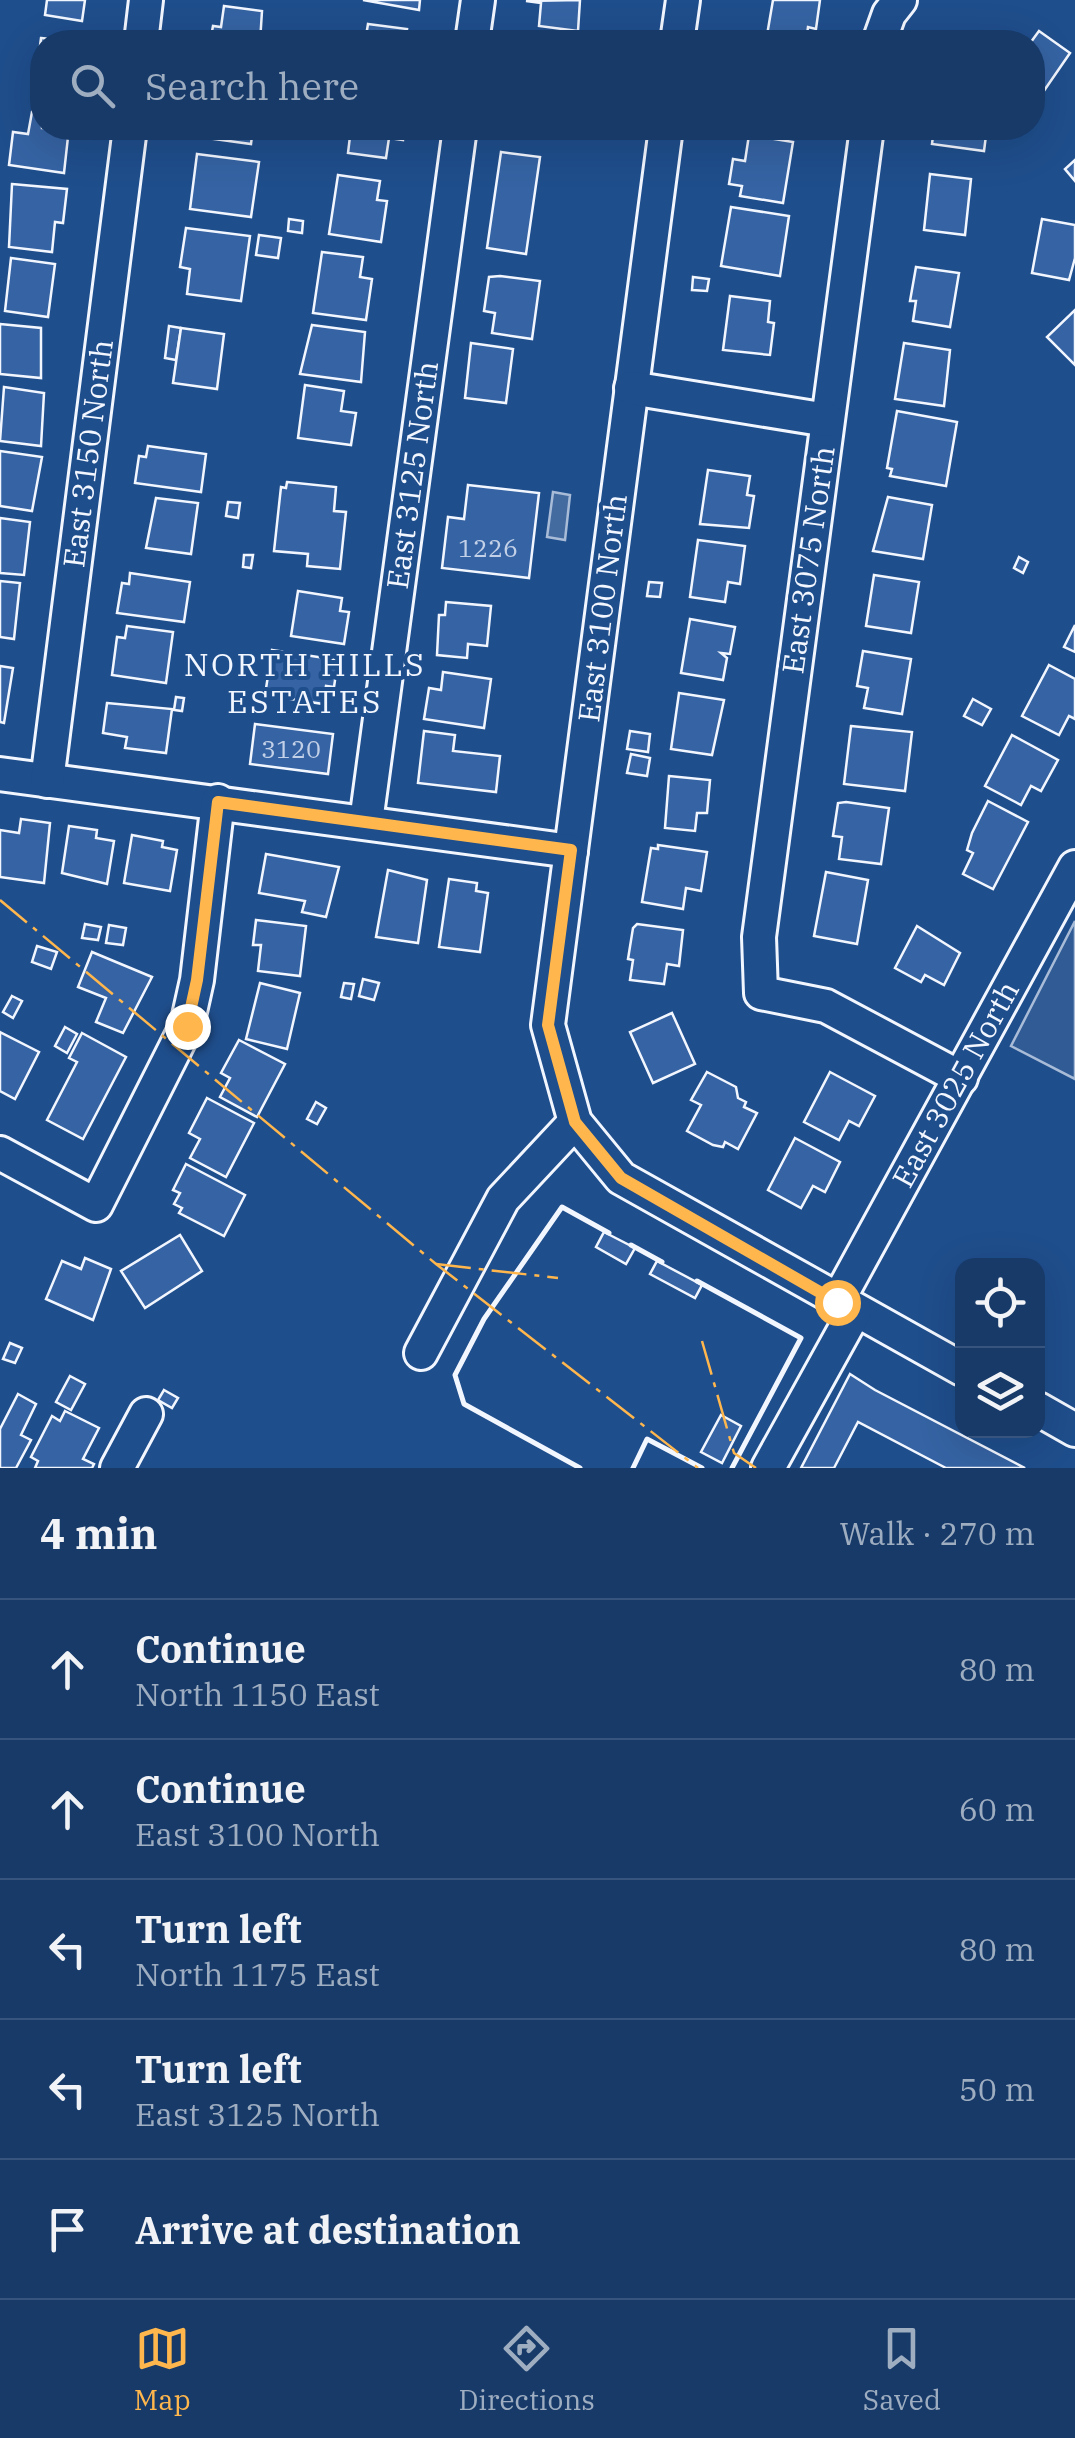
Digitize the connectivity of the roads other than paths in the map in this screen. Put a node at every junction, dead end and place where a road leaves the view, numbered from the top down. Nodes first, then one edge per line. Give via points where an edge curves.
1 (146, 0) edge
2 (478, 0) edge
3 (683, 0) edge
4 (900, 0) edge
5 (142, 30) edge
6 (474, 30) edge
7 (679, 30) edge
8 (884, 30) edge
9 (128, 140) edge
10 (458, 140) edge
11 (664, 140) edge
12 (865, 140) edge
13 (632, 388) junction
14 (827, 420) junction
15 (0, 774) edge
16 (47, 781) junction
17 (218, 802) junction
18 (366, 822) junction
19 (571, 850) junction
20 (1075, 866) edge
21 (961, 1078) junction
22 (575, 1122) junction
23 (0, 1153) edge
24 (846, 1306) junction
25 (422, 1353) dead end
26 (955, 1365) edge
27 (146, 1414) dead end
28 (1045, 1414) edge
29 (1075, 1430) edge
30 (116, 1468) edge
31 (768, 1468) edge

1 - 5 street
2 - 6 street
3 - 7 street
4 - 8 street
9 - 16 street, East 3150 North
10 - 18 street, East 3125 North
11 - 13 street, East 3100 North
12 - 14 street, East 3075 North
13 - 14 street
13 - 19 street, East 3100 North
14 - 21 street, East 3075 North via 758,937 761,993 826,1006
15 - 16 street
16 - 17 street
17 - 18 street
17 - 23 street via 187,1026 96,1205
18 - 19 street
19 - 22 street, East 3100 North via 548,1025
20 - 21 street, East 3025 North
21 - 24 street, East 3025 North
22 - 24 street, East 3100 North via 621,1178
22 - 25 street via 503,1199
24 - 26 street, East 3100 North
24 - 31 street, East 3025 North
27 - 30 street
28 - 29 street

